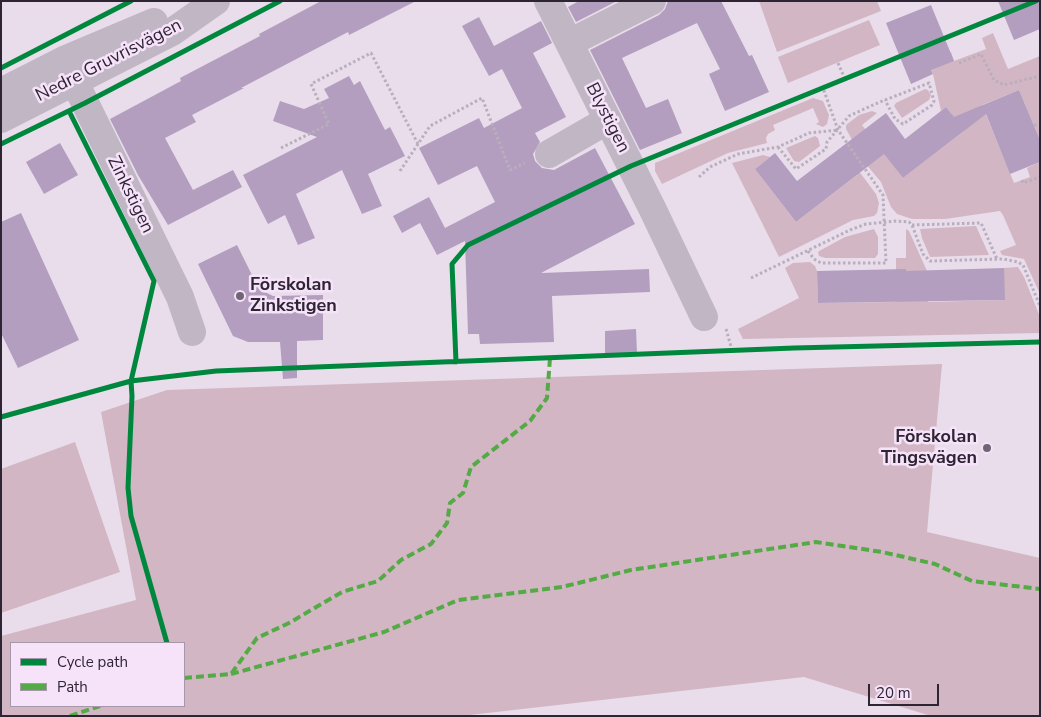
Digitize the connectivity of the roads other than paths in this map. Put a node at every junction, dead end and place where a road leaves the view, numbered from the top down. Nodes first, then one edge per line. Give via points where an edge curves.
1 (203, 1) edge
2 (216, 1) edge
3 (548, 1) edge
4 (652, 1) edge
5 (569, 43) junction
6 (69, 70) junction
7 (1, 92) edge
8 (1, 119) edge
9 (608, 120) junction
10 (549, 154) road end
11 (704, 317) dead end
12 (192, 332) dead end

1 - 6 street, Nedre Gruvrisvägen
2 - 6 street, Nedre Gruvrisvägen via 172,32
3 - 5 street, Blystigen
4 - 5 street
5 - 9 street, Blystigen
6 - 7 street, Nedre Gruvrisvägen
6 - 8 street, Nedre Gruvrisvägen
6 - 12 street, Zinkstigen via 180,297
9 - 10 street
9 - 11 street, Blystigen

